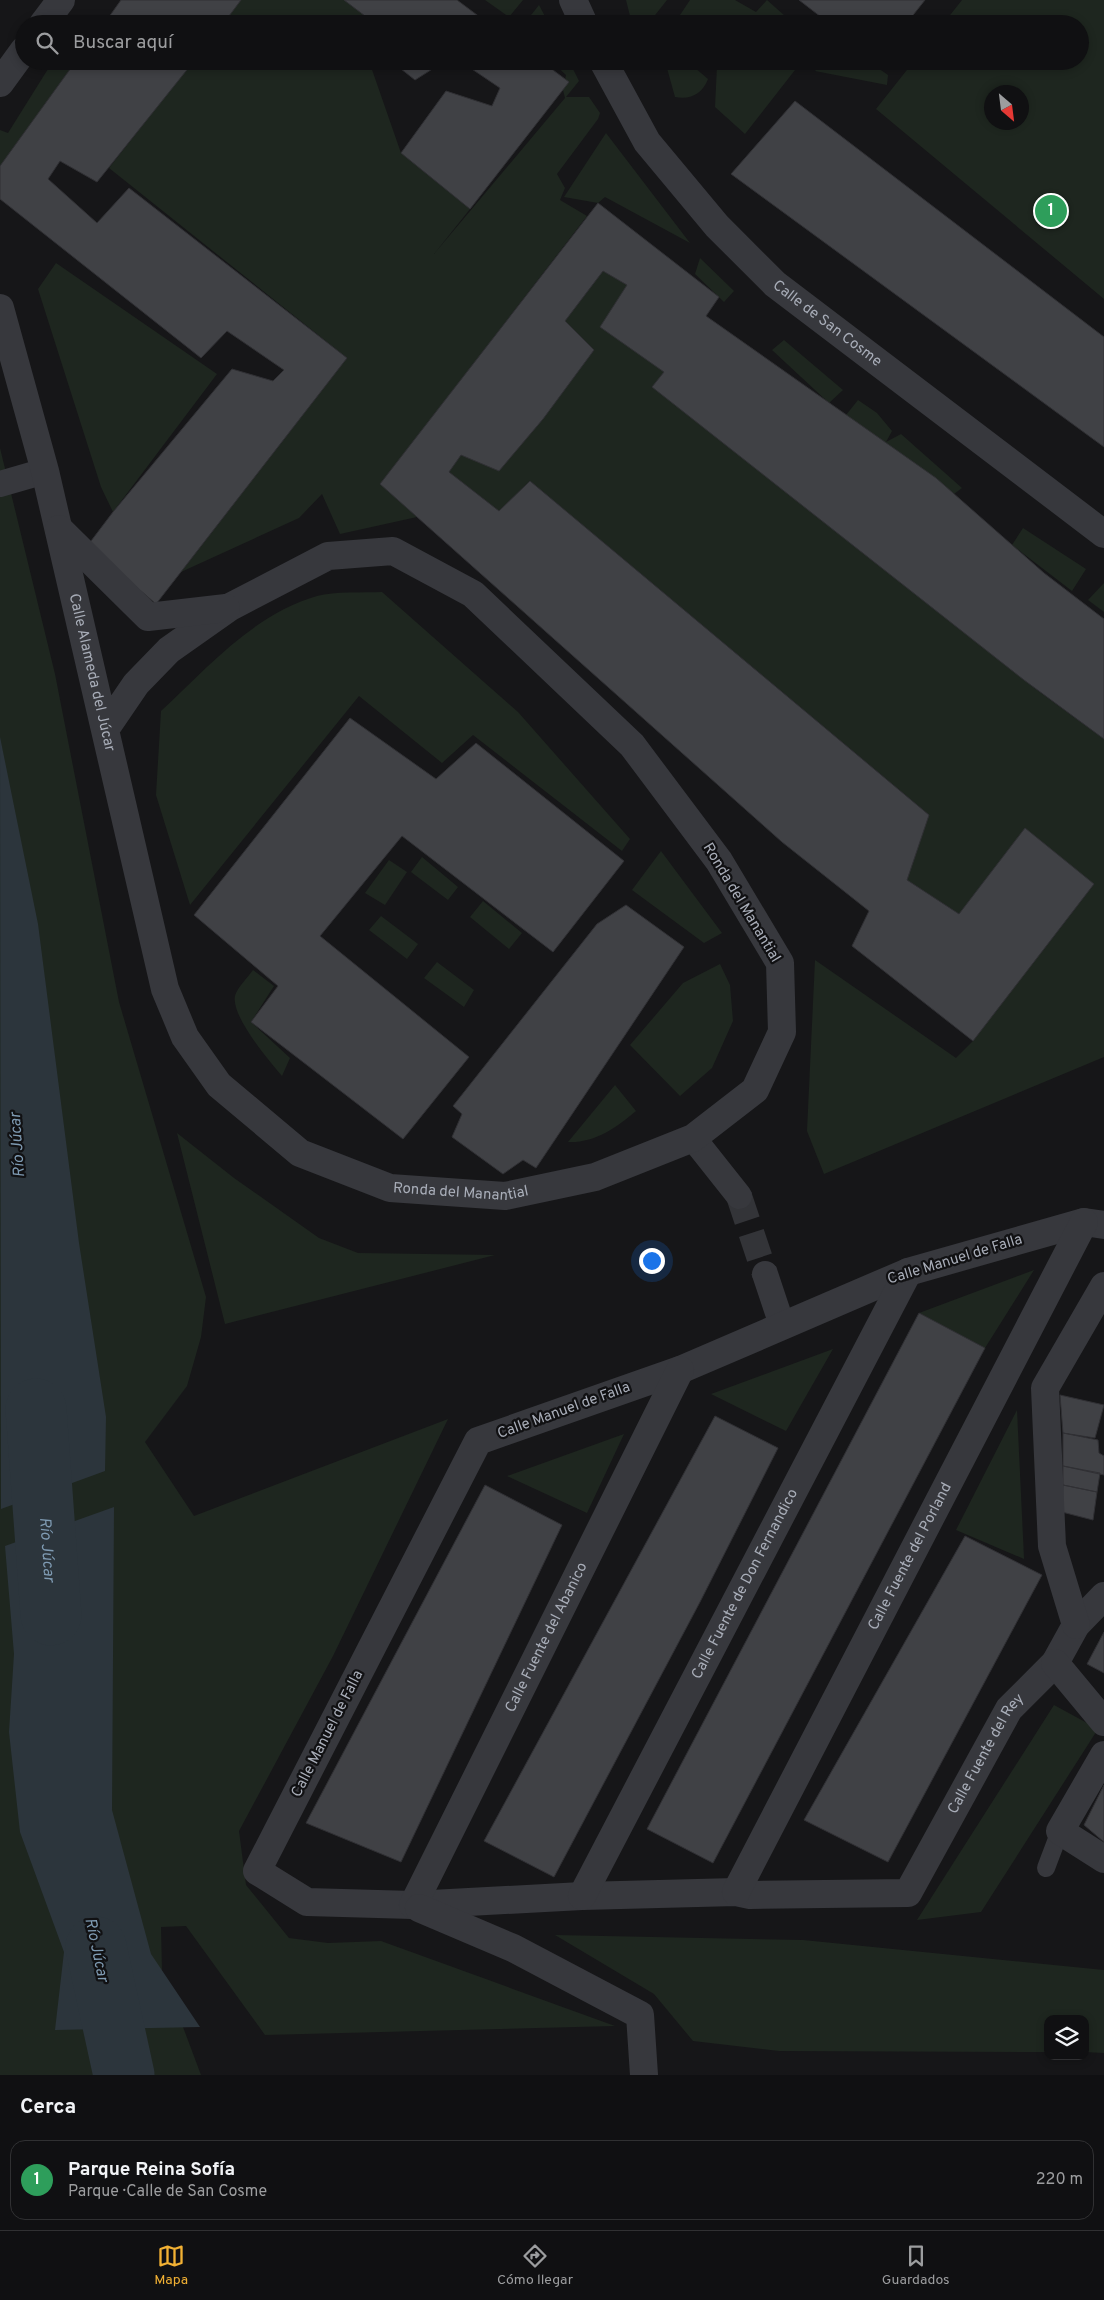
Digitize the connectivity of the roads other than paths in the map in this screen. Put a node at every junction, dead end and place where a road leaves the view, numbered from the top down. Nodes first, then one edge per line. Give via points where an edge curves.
1 (61, 0) edge
2 (573, 0) edge
3 (50, 15) edge
4 (580, 15) edge
5 (15, 62) edge
6 (608, 70) edge
7 (0, 83) edge
8 (0, 308) edge
9 (45, 471) junction
10 (0, 484) edge
11 (59, 529) junction
12 (1104, 534) edge
13 (230, 607) junction
14 (106, 728) junction
15 (185, 1037) joint
16 (693, 1138) junction
17 (739, 1196) tunnel mouth
18 (1094, 1223) edge
19 (908, 1272) junction
20 (765, 1274) tunnel mouth
21 (1104, 1286) edge
22 (782, 1325) junction
23 (680, 1370) junction
24 (1104, 1596) edge
25 (1076, 1625) junction
26 (1055, 1664) junction
27 (1104, 1722) edge
28 (1104, 1754) edge
29 (1060, 1831) junction
30 (1104, 1859) edge
31 (1046, 1868) dead end
32 (736, 1892) junction
33 (582, 1896) junction
34 (413, 1906) junction
35 (644, 2075) edge

1 - 3 street
2 - 4 street
5 - 7 street
6 - 12 street, Calle de San Cosme via 647,142 717,226 775,284
8 - 9 street, Calle Alameda del Júcar
9 - 10 street
9 - 11 street, Calle Alameda del Júcar
11 - 13 street, Ronda del Manantial via 148,617
11 - 14 street, Calle Alameda del Júcar
13 - 14 street, Ronda del Manantial via 169,650 136,684
13 - 16 street, Ronda del Manantial via 328,556 393,551 473,594 632,745 719,861 780,963 782,1032 755,1090
14 - 15 street, Calle Alameda del Júcar via 165,988
15 - 16 street, Ronda del Manantial via 219,1085 300,1153 390,1188 505,1196 595,1176
16 - 17 street
18 - 19 street, Calle Manuel de Falla
18 - 32 street, Calle Fuente del Porland
19 - 22 street, Calle Manuel de Falla
19 - 33 street, Calle Fuente de Don Fernandico
20 - 22 street
21 - 25 street via 1045,1388 1052,1546
22 - 23 street, Calle Manuel de Falla
23 - 34 street, Calle Fuente del Abanico
23 - 34 street, Calle Manuel de Falla via 478,1441 257,1871 307,1902
24 - 25 street, Calle Fuente del Rey
25 - 26 street, Calle Fuente del Rey
26 - 27 street
26 - 32 street, Calle Fuente del Rey via 1009,1709 908,1893 750,1895
28 - 29 street
29 - 30 street
29 - 31 lane
32 - 33 street
33 - 34 street
34 - 35 street via 513,1948 640,2015

